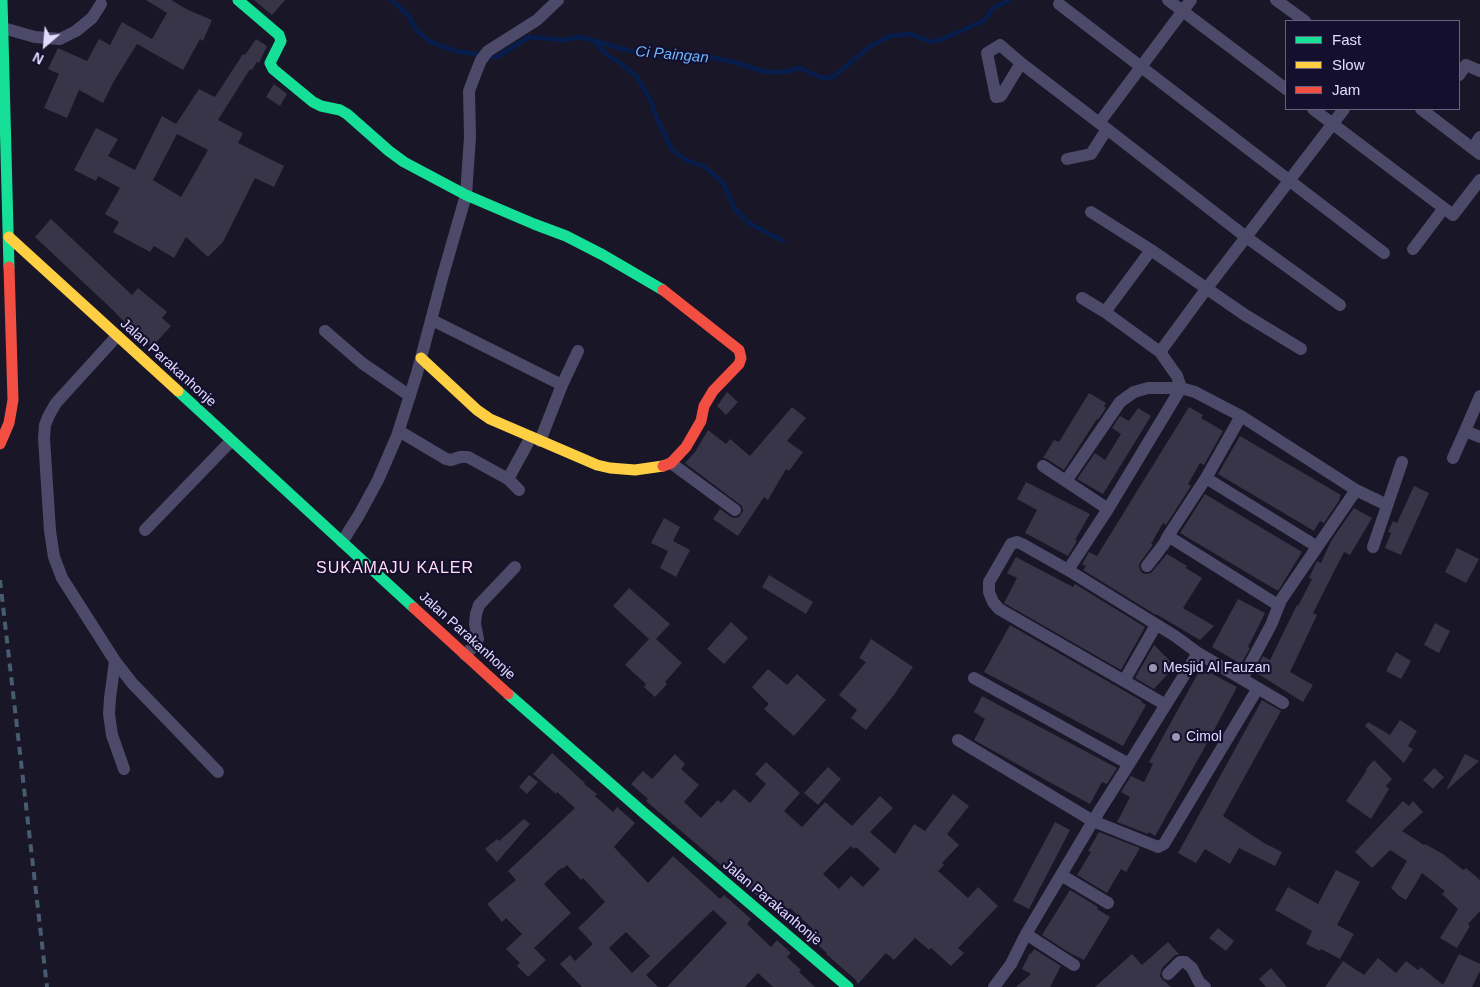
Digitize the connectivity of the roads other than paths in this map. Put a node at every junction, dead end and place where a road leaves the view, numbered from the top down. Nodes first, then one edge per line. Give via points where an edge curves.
1 (2, 0) edge
2 (238, 0) edge
3 (558, 0) edge
4 (1168, 0) edge
5 (1191, 0) edge
6 (1276, 0) edge
7 (101, 4) dead end
8 (1059, 4) dead end
9 (1183, 11) junction
10 (1303, 20) edge
11 (3, 28) junction
12 (1020, 62) dead end
13 (1140, 66) junction
14 (1480, 71) edge
15 (1460, 73) edge
16 (1285, 88) edge
17 (1314, 110) edge
18 (1343, 110) edge
19 (1429, 111) edge
20 (1333, 124) junction
21 (1103, 126) junction
22 (1478, 146) edge
23 (1067, 159) dead end
24 (1290, 180) junction
25 (1480, 180) edge
26 (466, 195) junction
27 (1444, 208) junction
28 (1091, 212) dead end
29 (9, 237) junction
30 (1246, 237) junction
31 (1413, 249) dead end
32 (1151, 250) junction
33 (1384, 253) dead end
34 (1207, 288) junction
35 (1082, 298) dead end
36 (1340, 305) dead end
37 (1105, 312) junction
38 (432, 320) junction
39 (325, 331) dead end
40 (117, 336) junction
41 (1301, 349) dead end
42 (578, 351) dead end
43 (1160, 352) junction
44 (421, 358) junction
45 (562, 385) junction
46 (1181, 388) junction
47 (410, 396) junction
48 (1480, 396) edge
49 (1241, 416) junction
50 (399, 430) junction
51 (1464, 431) junction
52 (1480, 438) edge
53 (535, 439) junction
54 (231, 441) junction
55 (0, 444) edge
56 (1453, 458) dead end
57 (1402, 462) dead end
58 (670, 463) junction
59 (1043, 466) dead end
60 (1206, 478) junction
61 (508, 479) junction
62 (1066, 481) junction
63 (519, 490) dead end
64 (1356, 490) junction
65 (1387, 506) junction
66 (1108, 509) junction
67 (735, 510) dead end
68 (145, 530) dead end
69 (1168, 536) junction
70 (342, 542) junction
71 (1316, 546) junction
72 (1372, 547) dead end
73 (1146, 566) dead end
74 (515, 567) dead end
75 (1068, 570) junction
76 (1278, 606) junction
77 (1156, 624) junction
78 (1198, 653) junction
79 (465, 655) junction
80 (114, 661) junction
81 (974, 678) dead end
82 (1242, 679) junction
83 (1124, 681) junction
84 (1258, 688) junction
85 (1283, 703) dead end
86 (1166, 705) junction
87 (958, 740) dead end
88 (1128, 764) junction
89 (124, 769) dead end
90 (218, 772) dead end
91 (1093, 821) junction
92 (1061, 875) junction
93 (1108, 903) dead end
94 (1026, 934) junction
95 (1074, 965) dead end
96 (1174, 968) dead end
97 (848, 987) edge
98 (994, 987) edge
99 (1205, 987) edge

1 - 11 main road
2 - 26 main road via 279,35 281,41 270,63 273,69 320,106 347,114 404,162
3 - 26 street via 538,20 484,56 469,91
4 - 9 street
5 - 9 street
6 - 10 street
7 - 11 street via 92,18 60,39 35,37
8 - 13 street
9 - 13 street
9 - 16 street
11 - 29 main road
12 - 21 street
13 - 21 street
13 - 24 street
14 - 15 street via 1466,64
17 - 20 street
18 - 20 street
19 - 22 street
20 - 24 street
20 - 27 street
21 - 23 street via 1090,154
21 - 30 street
24 - 30 street
24 - 33 street
25 - 27 street via 1453,215
26 - 38 street
26 - 58 main road via 566,236 619,264 659,287 740,350 739,364 713,391 686,448
27 - 31 street
28 - 32 street
29 - 40 main road, Jalan Parakanhonje
29 - 55 main road via 13,400 9,423
30 - 34 street
30 - 36 street
32 - 34 street
32 - 37 street
34 - 41 street
34 - 43 street
35 - 37 street
37 - 43 street
38 - 44 street
38 - 45 street
39 - 47 street via 362,363
40 - 54 main road, Jalan Parakanhonje
40 - 80 street via 56,403 45,425 44,438 54,557 62,578
42 - 45 street
43 - 46 street via 1177,376
44 - 47 street
44 - 53 main road via 490,419
45 - 53 street
46 - 49 street
46 - 62 street via 1148,388 1134,392 1120,402
46 - 66 street
47 - 50 street
48 - 51 street
49 - 60 street
49 - 64 street
50 - 61 street via 446,459 468,457
50 - 70 street via 378,480
51 - 52 street
51 - 56 street
53 - 58 main road via 610,468 635,470
53 - 61 street
54 - 68 street
54 - 70 main road, Jalan Parakanhonje
57 - 65 street
58 - 67 street
59 - 62 street
60 - 69 street
60 - 71 street
61 - 63 street
62 - 66 street
64 - 65 street
64 - 71 street
65 - 72 street
66 - 75 street
69 - 73 street
69 - 76 street
70 - 79 main road, Jalan Parakanhonje
71 - 76 street
74 - 79 street via 479,605 475,624 478,638
75 - 77 street
75 - 83 street via 1014,542 989,582 989,592 993,602 1010,617
76 - 82 street
77 - 78 street
77 - 83 street
78 - 82 street
78 - 86 street
79 - 97 main road, Jalan Parakanhonje
80 - 89 street via 109,714 112,735
80 - 90 street
81 - 88 street
82 - 84 street
83 - 86 street
84 - 85 street
84 - 91 street via 1161,847
86 - 88 street
87 - 91 street
88 - 91 street
91 - 92 street
92 - 93 street
92 - 94 street
94 - 95 street
94 - 98 street via 1011,964
96 - 99 street via 1185,962

